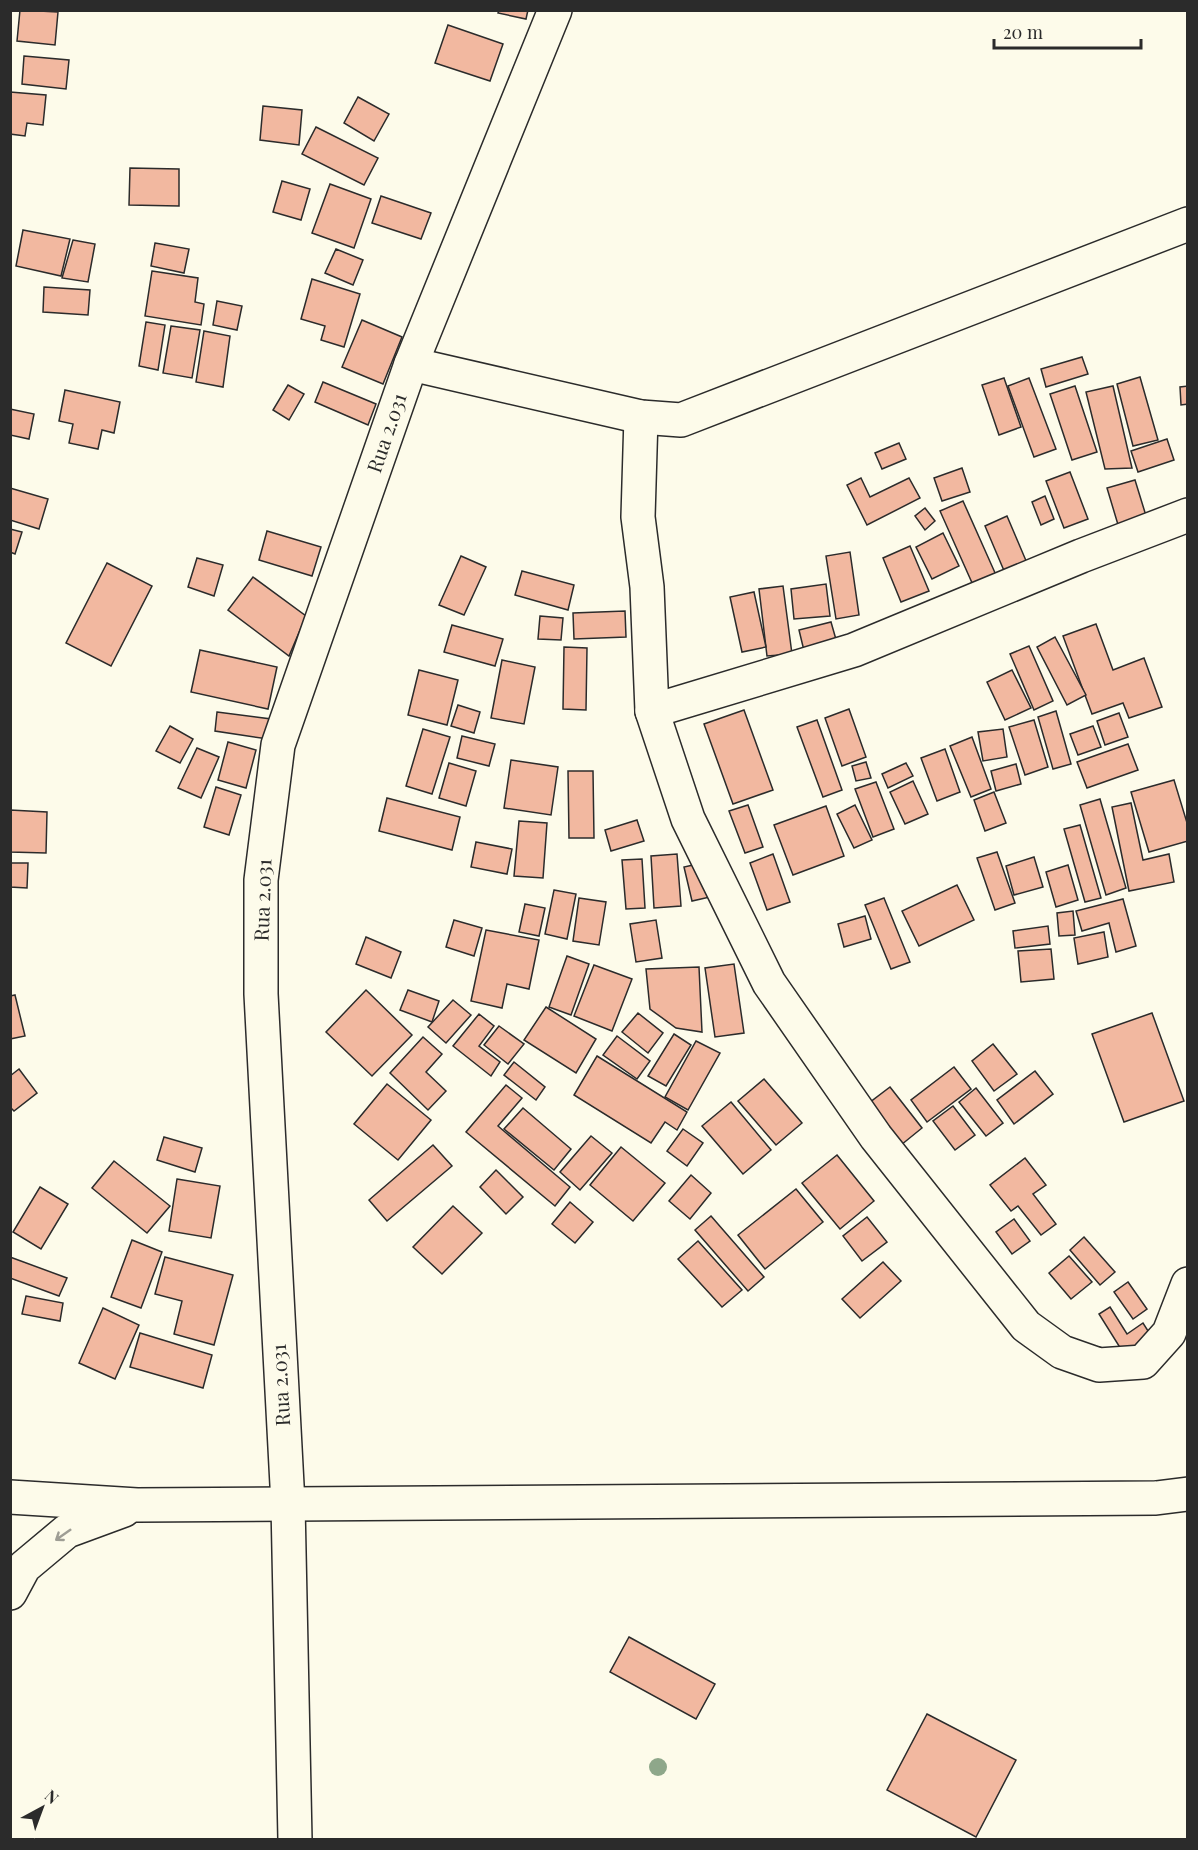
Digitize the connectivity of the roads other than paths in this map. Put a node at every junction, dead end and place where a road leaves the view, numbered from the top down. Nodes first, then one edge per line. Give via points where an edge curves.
1 (555, 10) edge
2 (1188, 224) edge
3 (411, 364) junction
4 (641, 417) junction
5 (1188, 515) edge
6 (652, 711) junction
7 (1188, 1284) edge
8 (1188, 1494) edge
9 (10, 1497) edge
10 (1156, 1498) junction
11 (1188, 1503) edge
12 (288, 1504) junction
13 (137, 1505) junction
14 (10, 1593) edge
15 (295, 1839) edge

1 - 3 main road, Rua 2.031
2 - 4 main road via 681,420
3 - 4 main road
3 - 12 main road, Rua 2.031 via 278,745 261,880 261,994
4 - 6 main road via 638,518 647,587
5 - 6 main road via 854,650
6 - 7 main road via 688,819 769,983 876,1137 1026,1326 1062,1352 1099,1365 1143,1362 1169,1333
8 - 10 main road
9 - 13 main road
10 - 11 main road
10 - 12 main road
12 - 13 main road
12 - 15 main road, Rua 2.031
13 -> 14 main road via 67,1531 24,1567

